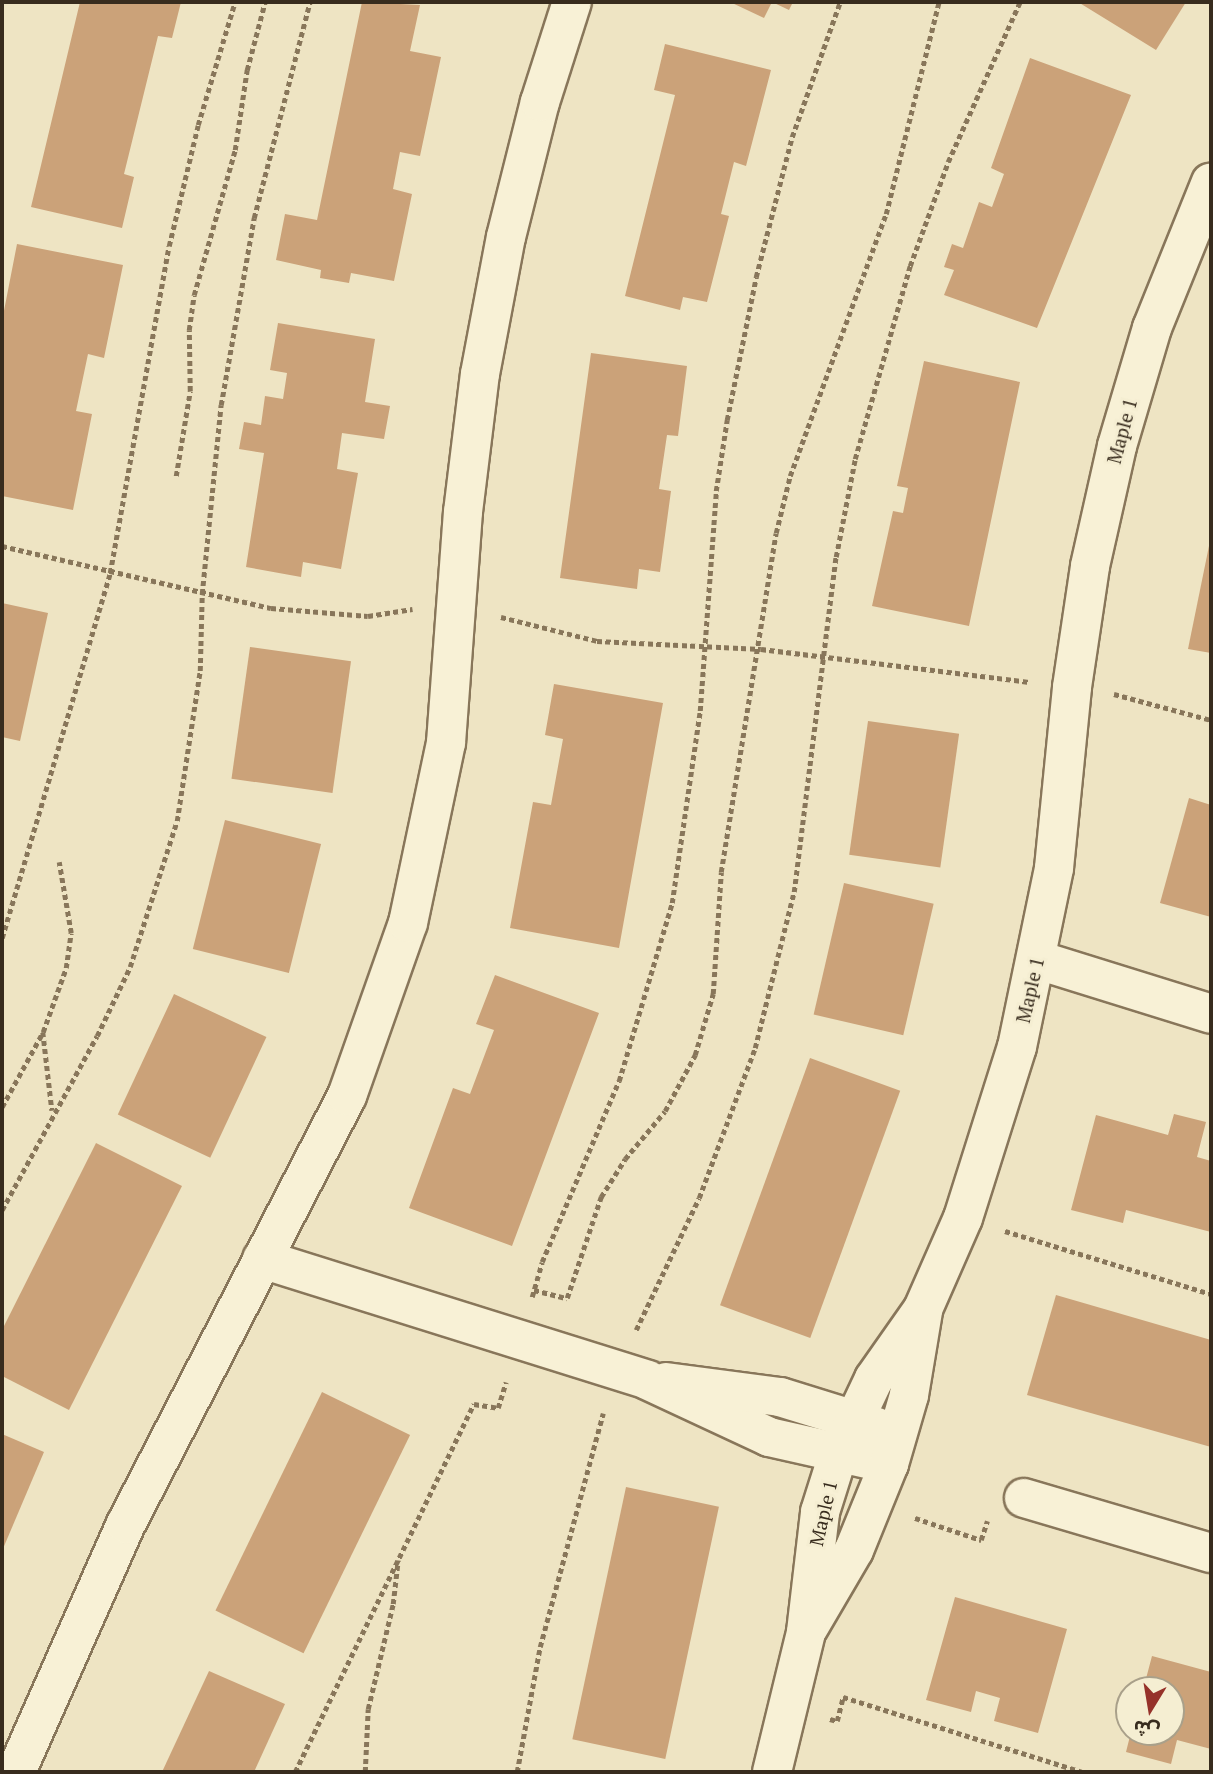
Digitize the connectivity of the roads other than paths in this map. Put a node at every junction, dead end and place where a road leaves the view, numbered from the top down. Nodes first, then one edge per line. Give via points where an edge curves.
1 (572, 2) edge
2 (1211, 182) edge
3 (1038, 960) junction
4 (1211, 1014) edge
5 (262, 1259) junction
6 (923, 1309) junction
7 (631, 1375) junction
8 (854, 1417) junction
9 (894, 1450) junction
10 (838, 1455) junction
11 (1024, 1498) road end
12 (1211, 1553) edge
13 (806, 1632) junction
14 (16, 1772) edge
15 (772, 1772) edge

1 - 5 street via 537,115 490,319 463,512 446,743 408,923 347,1096
2 - 3 street, Maple 1 via 1152,328 1116,446 1090,566 1072,687 1054,868
3 - 4 street
3 - 6 street, Maple 1 via 1017,1047 963,1218
5 - 7 street
5 - 14 street via 126,1524
6 - 8 street, Maple 1 via 897,1343
6 - 9 street
7 - 8 street via 780,1397
7 - 10 street via 769,1437
8 - 9 street
8 - 10 street, Maple 1
9 - 10 street
9 - 13 street via 853,1550
10 - 13 street, Maple 1 via 820,1512
11 - 12 street
13 - 15 street, Maple 1

